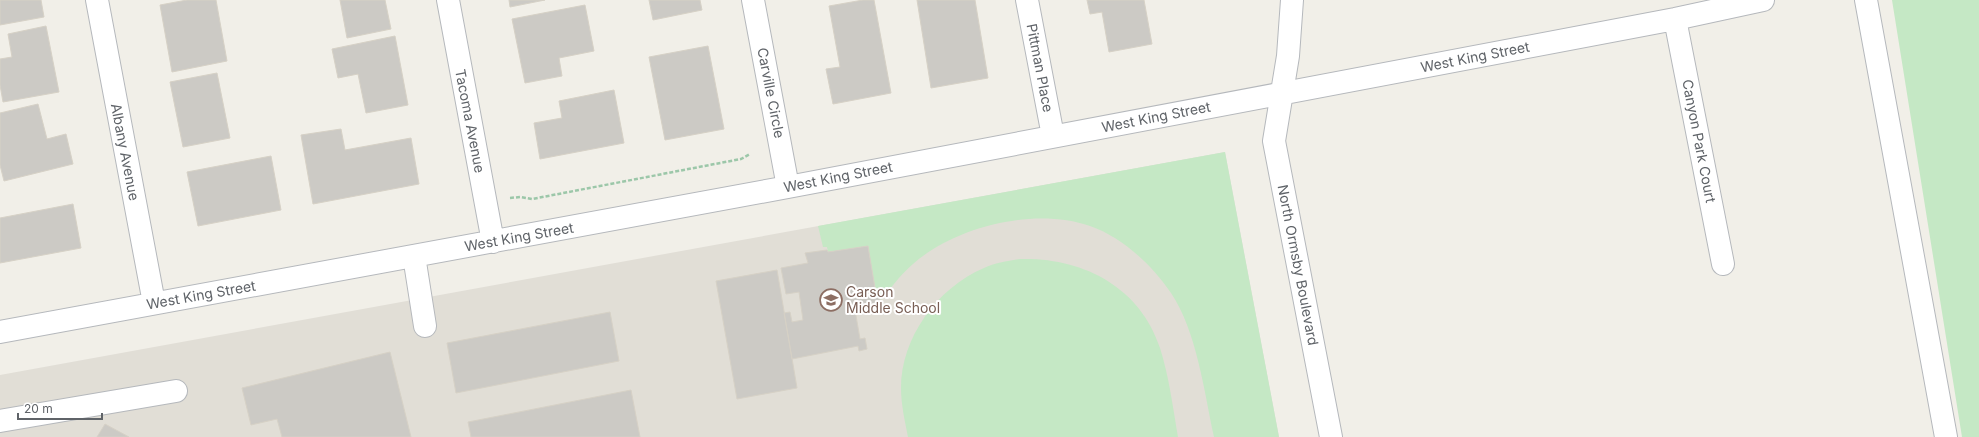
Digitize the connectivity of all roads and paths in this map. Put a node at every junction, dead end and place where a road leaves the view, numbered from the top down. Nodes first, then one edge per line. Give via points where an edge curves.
1 (97, 0) edge
2 (448, 0) edge
3 (753, 0) edge
4 (1027, 0) edge
5 (1292, 0) edge
6 (1763, 0) edge
7 (1866, 0) edge
8 (1720, 4) edge
9 (1675, 19) junction
10 (1282, 94) junction
11 (1053, 136) junction
12 (750, 154) dead end
13 (788, 187) junction
14 (485, 202) junction
15 (493, 242) junction
16 (414, 256) junction
17 (1723, 264) dead end
18 (154, 303) junction
19 (425, 326) dead end
20 (0, 332) edge
21 (176, 391) dead end
22 (0, 421) edge
23 (1331, 437) edge
24 (1946, 437) edge

1 - 18 street, Albany Avenue
2 - 14 street, Tacoma Avenue
3 - 13 street, Carville Circle
4 - 11 street, Pittman Place
5 - 10 street, North Ormsby Boulevard
6 - 8 street, West King Street
7 - 24 street
8 - 9 street, West King Street
9 - 10 street, West King Street
9 - 17 street, Canyon Park Court
10 - 11 street, West King Street
10 - 23 street, North Ormsby Boulevard via 1274,141
11 - 13 street, West King Street
12 - 14 path via 741,159 532,199 520,196
13 - 15 street, West King Street
14 - 15 street, Tacoma Avenue
15 - 16 street, West King Street
16 - 18 street, West King Street
16 - 19 street
18 - 20 street, West King Street
21 - 22 street

